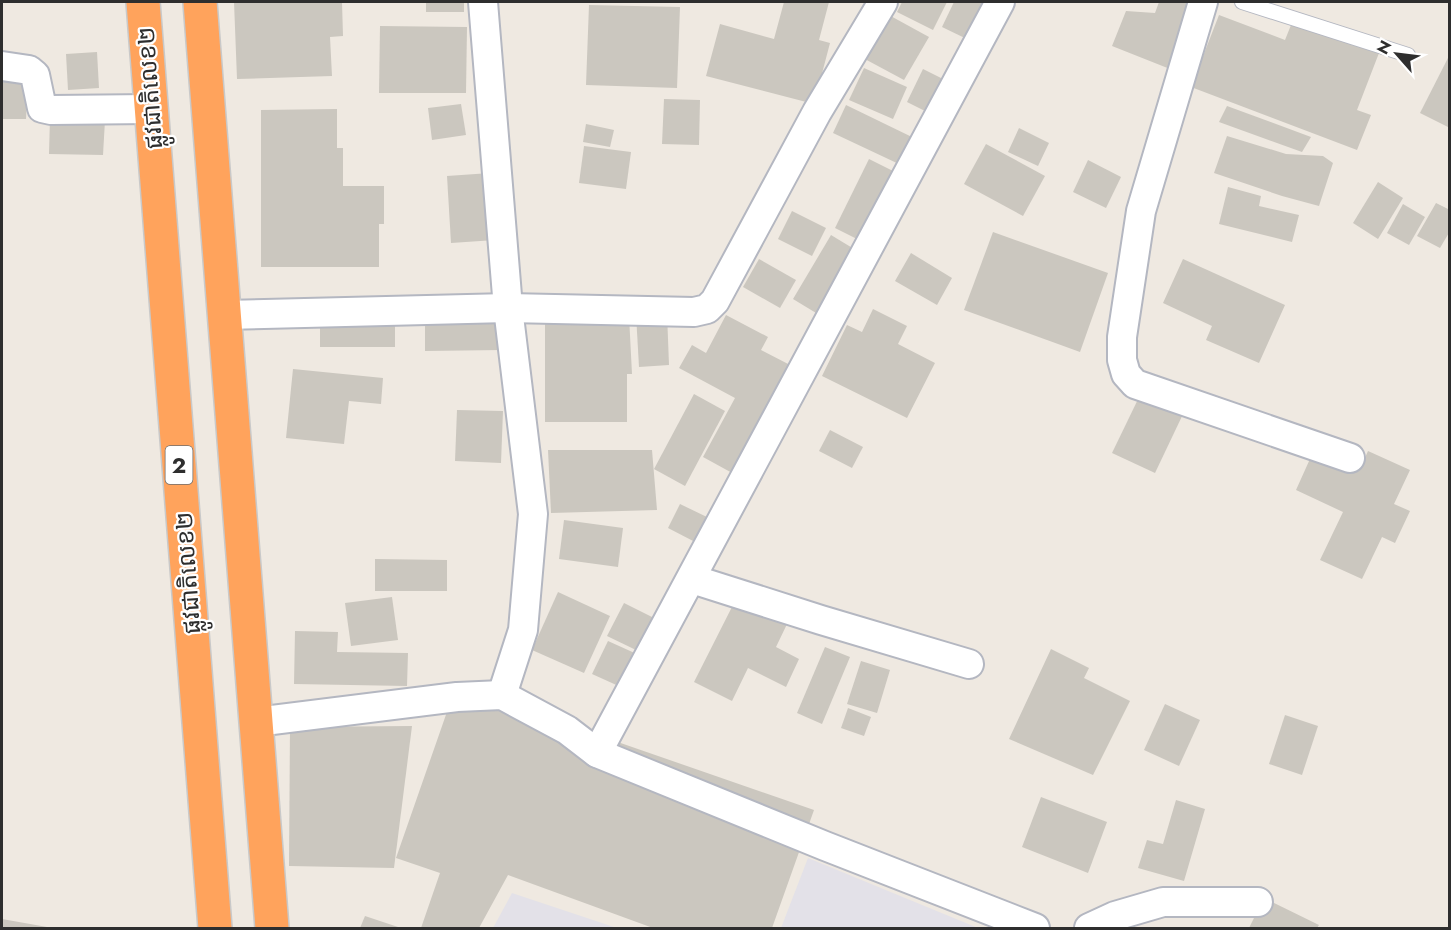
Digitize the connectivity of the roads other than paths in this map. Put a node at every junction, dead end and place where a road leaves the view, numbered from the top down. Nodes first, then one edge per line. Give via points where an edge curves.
1 (143, 2) edge
2 (201, 2) edge
3 (483, 2) edge
4 (883, 2) edge
5 (1000, 2) edge
6 (1203, 2) edge
7 (1242, 2) edge
8 (1408, 55) dead end
9 (2, 66) edge
10 (151, 109) junction
11 (508, 308) junction
12 (224, 315) junction
13 (1350, 458) dead end
14 (692, 579) junction
15 (969, 664) dead end
16 (502, 696) junction
17 (256, 722) junction
18 (597, 753) junction
19 (1258, 902) dead end
20 (216, 928) edge
21 (272, 928) edge
22 (1035, 928) edge
23 (1089, 928) edge

1 - 10 highway, ផ្លូវជាតិលេខ២ / 2
2 - 12 highway
3 - 11 street
4 - 11 street via 707,309 694,312
5 - 14 street
6 - 13 street via 1141,211 1122,337 1126,374 1136,384
7 - 8 lane
9 - 10 street via 29,70 35,75 42,108
10 - 20 highway, ផ្លូវជាតិលេខ២ / 2
11 - 12 street
11 - 16 street via 532,514 523,630
12 - 17 highway
14 - 15 street
14 - 18 street
16 - 17 street via 457,697
16 - 18 street via 567,730
17 - 21 highway
18 - 22 street
19 - 23 street via 1162,902

